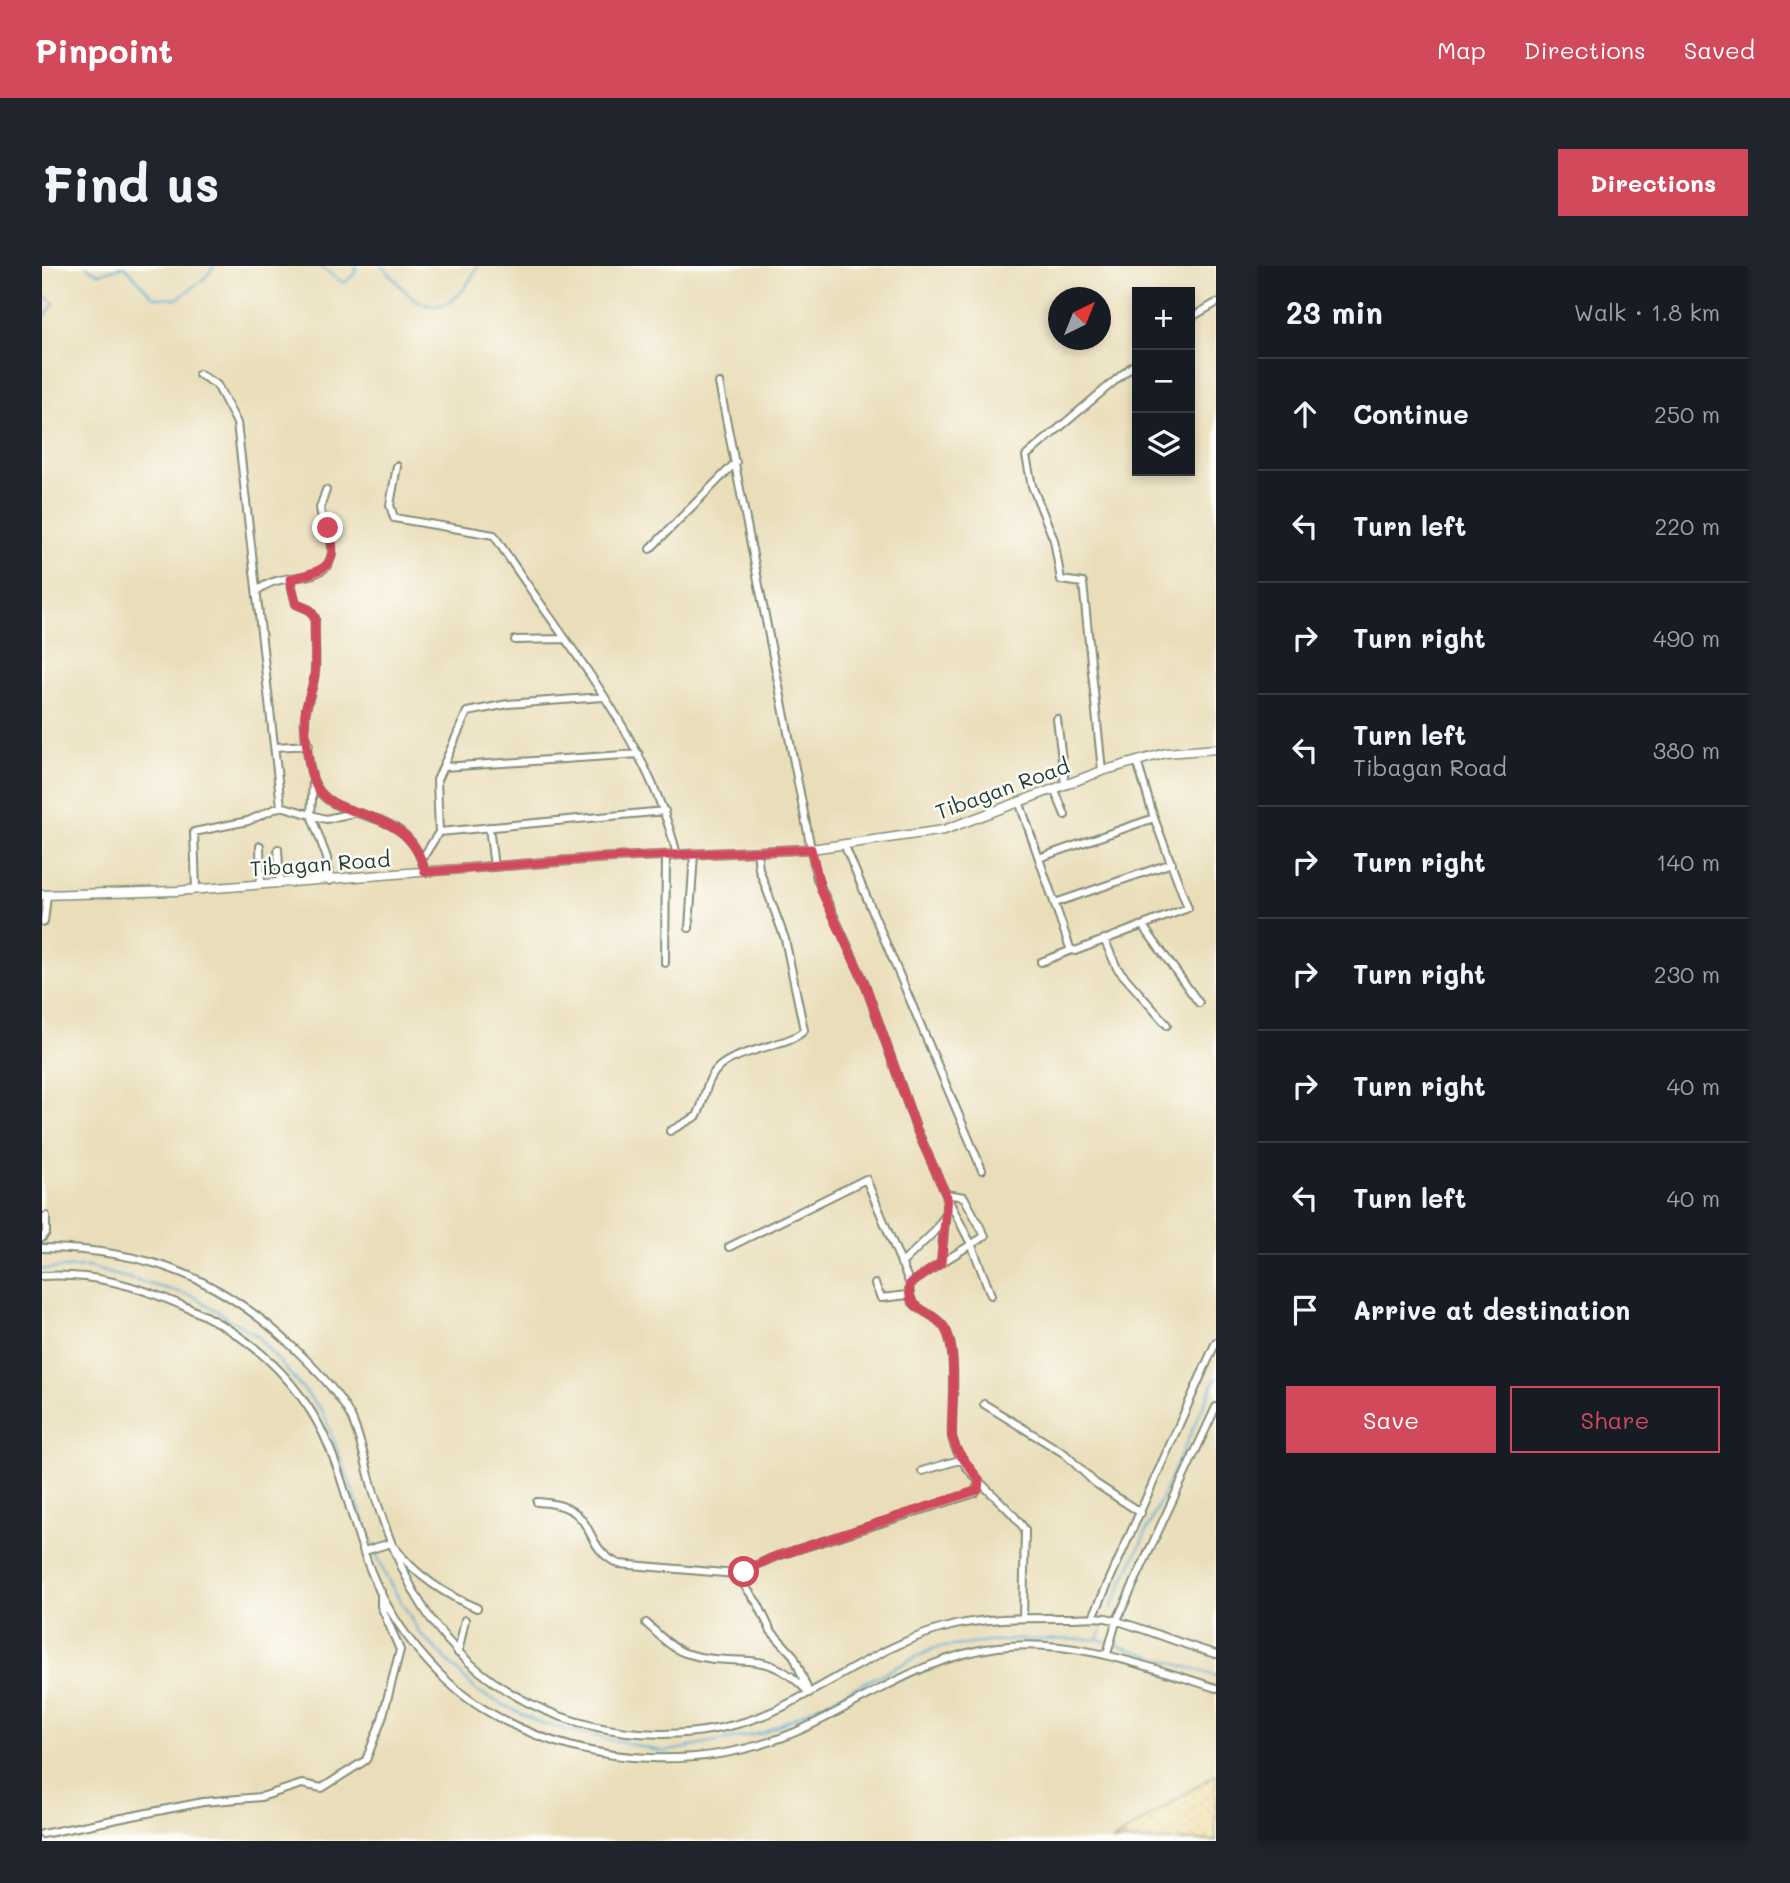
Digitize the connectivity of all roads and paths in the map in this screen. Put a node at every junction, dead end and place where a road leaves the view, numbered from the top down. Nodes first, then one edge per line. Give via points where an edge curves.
1 (1216, 303) edge
2 (1195, 315) edge
3 (1132, 366) edge
4 (199, 374) dead end
5 (719, 383) dead end
6 (736, 462) junction
7 (397, 466) dead end
8 (326, 490) dead end
9 (650, 549) dead end
10 (290, 579) junction
11 (258, 590) junction
12 (564, 639) junction
13 (515, 640) dead end
14 (603, 697) junction
15 (1057, 719) dead end
16 (309, 745) junction
17 (275, 747) junction
18 (1216, 749) edge
19 (639, 754) junction
20 (1137, 761) junction
21 (443, 767) junction
22 (1102, 771) junction
23 (313, 781) junction
24 (1065, 784) junction
25 (1054, 788) junction
26 (1019, 801) junction
27 (281, 806) junction
28 (665, 811) junction
29 (357, 813) junction
30 (311, 815) junction
31 (1065, 815) dead end
32 (1154, 818) junction
33 (489, 827) junction
34 (439, 832) junction
35 (844, 844) junction
36 (260, 846) dead end
37 (278, 849) dead end
38 (811, 849) junction
39 (757, 851) junction
40 (694, 854) junction
41 (666, 855) junction
42 (677, 855) junction
43 (1039, 858) junction
44 (422, 859) junction
45 (1172, 863) junction
46 (494, 867) junction
47 (425, 872) junction
48 (330, 881) junction
49 (280, 884) junction
50 (261, 886) junction
51 (196, 889) junction
52 (44, 895) edge
53 (1055, 903) junction
54 (44, 922) dead end
55 (1143, 926) junction
56 (689, 928) dead end
57 (1104, 939) junction
58 (1072, 950) junction
59 (1041, 962) dead end
60 (666, 963) dead end
61 (1199, 1003) dead end
62 (1167, 1025) dead end
63 (670, 1131) dead end
64 (982, 1170) dead end
65 (946, 1196) junction
66 (946, 1214) junction
67 (46, 1216) dead end
68 (42, 1238) edge
69 (972, 1246) junction
70 (729, 1247) dead end
71 (42, 1248) edge
72 (941, 1263) junction
73 (901, 1264) junction
74 (42, 1276) edge
75 (875, 1284) dead end
76 (910, 1284) junction
77 (908, 1295) junction
78 (991, 1295) dead end
79 (1216, 1342) edge
80 (984, 1404) dead end
81 (1216, 1407) edge
82 (963, 1459) junction
83 (922, 1471) dead end
84 (979, 1480) junction
85 (537, 1502) dead end
86 (1141, 1513) junction
87 (392, 1544) junction
88 (366, 1550) junction
89 (736, 1574) junction
90 (381, 1591) junction
91 (477, 1608) dead end
92 (1093, 1617) junction
93 (1023, 1618) junction
94 (465, 1620) dead end
95 (646, 1623) dead end
96 (1115, 1625) junction
97 (1108, 1652) junction
98 (458, 1653) junction
99 (1216, 1654) edge
100 (1216, 1688) edge
101 (809, 1693) junction
102 (42, 1834) edge

1 - 2 street
3 - 22 street via 1054,429 1025,459 1051,527 1062,582 1083,585
4 - 11 street via 217,385 237,423
5 - 6 street
6 - 9 street
6 - 38 street
7 - 12 street via 390,505 394,518 492,534
8 - 10 street via 320,512 331,536 332,558 323,570
10 - 11 street via 273,579
10 - 16 street via 296,604 315,618 313,691 304,721
11 - 17 street
12 - 13 street
12 - 14 street
14 - 19 street via 620,716
14 - 21 street via 470,710
15 - 24 street
16 - 17 street
16 - 23 street
17 - 27 street
18 - 20 main road, Tibagan Road via 1166,753
19 - 21 street
19 - 28 street
20 - 22 main road, Tibagan Road
20 - 32 street
21 - 34 street via 436,788
22 - 24 main road, Tibagan Road
23 - 29 street via 332,801
23 - 30 street
24 - 25 main road, Tibagan Road
25 - 26 main road, Tibagan Road
25 - 31 street
26 - 35 main road, Tibagan Road via 944,830
26 - 43 street
27 - 30 street
27 - 51 street via 248,821 194,832
28 - 33 street
28 - 42 street
29 - 30 street via 326,819
29 - 44 street via 393,824
30 - 48 street
32 - 43 street
32 - 45 street
33 - 34 street
33 - 46 street
34 - 44 street
35 - 38 main road, Tibagan Road
35 - 64 street
36 - 50 street
37 - 49 street
38 - 39 main road, Tibagan Road
38 - 65 street via 821,890 865,984 916,1128
39 - 40 main road, Tibagan Road
39 - 63 street via 759,869 785,939 804,1030 798,1037 756,1048 723,1064 705,1086 697,1116
40 - 42 main road, Tibagan Road
40 - 56 street
41 - 42 main road, Tibagan Road
41 - 46 main road, Tibagan Road
41 - 60 street
43 - 53 street
44 - 47 street
45 - 53 street
45 - 55 street via 1188,909
46 - 47 main road, Tibagan Road
47 - 48 main road, Tibagan Road
48 - 49 main road, Tibagan Road
49 - 50 main road, Tibagan Road
50 - 51 main road, Tibagan Road
51 - 52 main road, Tibagan Road
52 - 54 street
53 - 58 street
55 - 57 street
55 - 61 street
57 - 58 street
57 - 62 street via 1117,968
58 - 59 street
65 - 66 street
65 - 69 street
65 - 69 street via 964,1197 984,1233
66 - 72 street
66 - 73 street
67 - 68 street
69 - 72 street
69 - 78 street
70 - 73 street via 865,1179
71 - 87 street via 85,1249 145,1259 197,1279 250,1310 303,1356 346,1409
72 - 76 street
73 - 76 street
74 - 88 street via 76,1274 137,1286 218,1320 252,1346 315,1417
75 - 77 street via 881,1298
76 - 77 street
77 - 82 street via 915,1307 944,1326 951,1341 952,1437
79 - 86 street
80 - 86 street via 1065,1454 1095,1483
81 - 96 street
82 - 83 street
82 - 84 street
84 - 89 street via 975,1493 771,1558
84 - 93 street via 1015,1517 1026,1536
85 - 89 street via 554,1503 583,1517 604,1554 619,1564
86 - 92 street
87 - 88 street
87 - 91 street via 447,1595
87 - 98 street via 404,1579 431,1622
88 - 90 street
89 - 101 street via 771,1631 794,1656
90 - 97 street via 415,1644 484,1710 561,1744 633,1758 705,1756 770,1742 916,1669 955,1655 1040,1645
90 - 102 street via 381,1606 400,1650 382,1719 362,1763 322,1788 302,1784 261,1797 203,1802
92 - 93 street
92 - 96 street
93 - 101 street via 972,1622 919,1636 876,1654
94 - 98 street
95 - 101 street via 682,1652 720,1661 759,1661 785,1669
96 - 97 street
96 - 99 street
97 - 100 street
98 - 101 street via 489,1679 537,1706 597,1727 634,1733 726,1727

